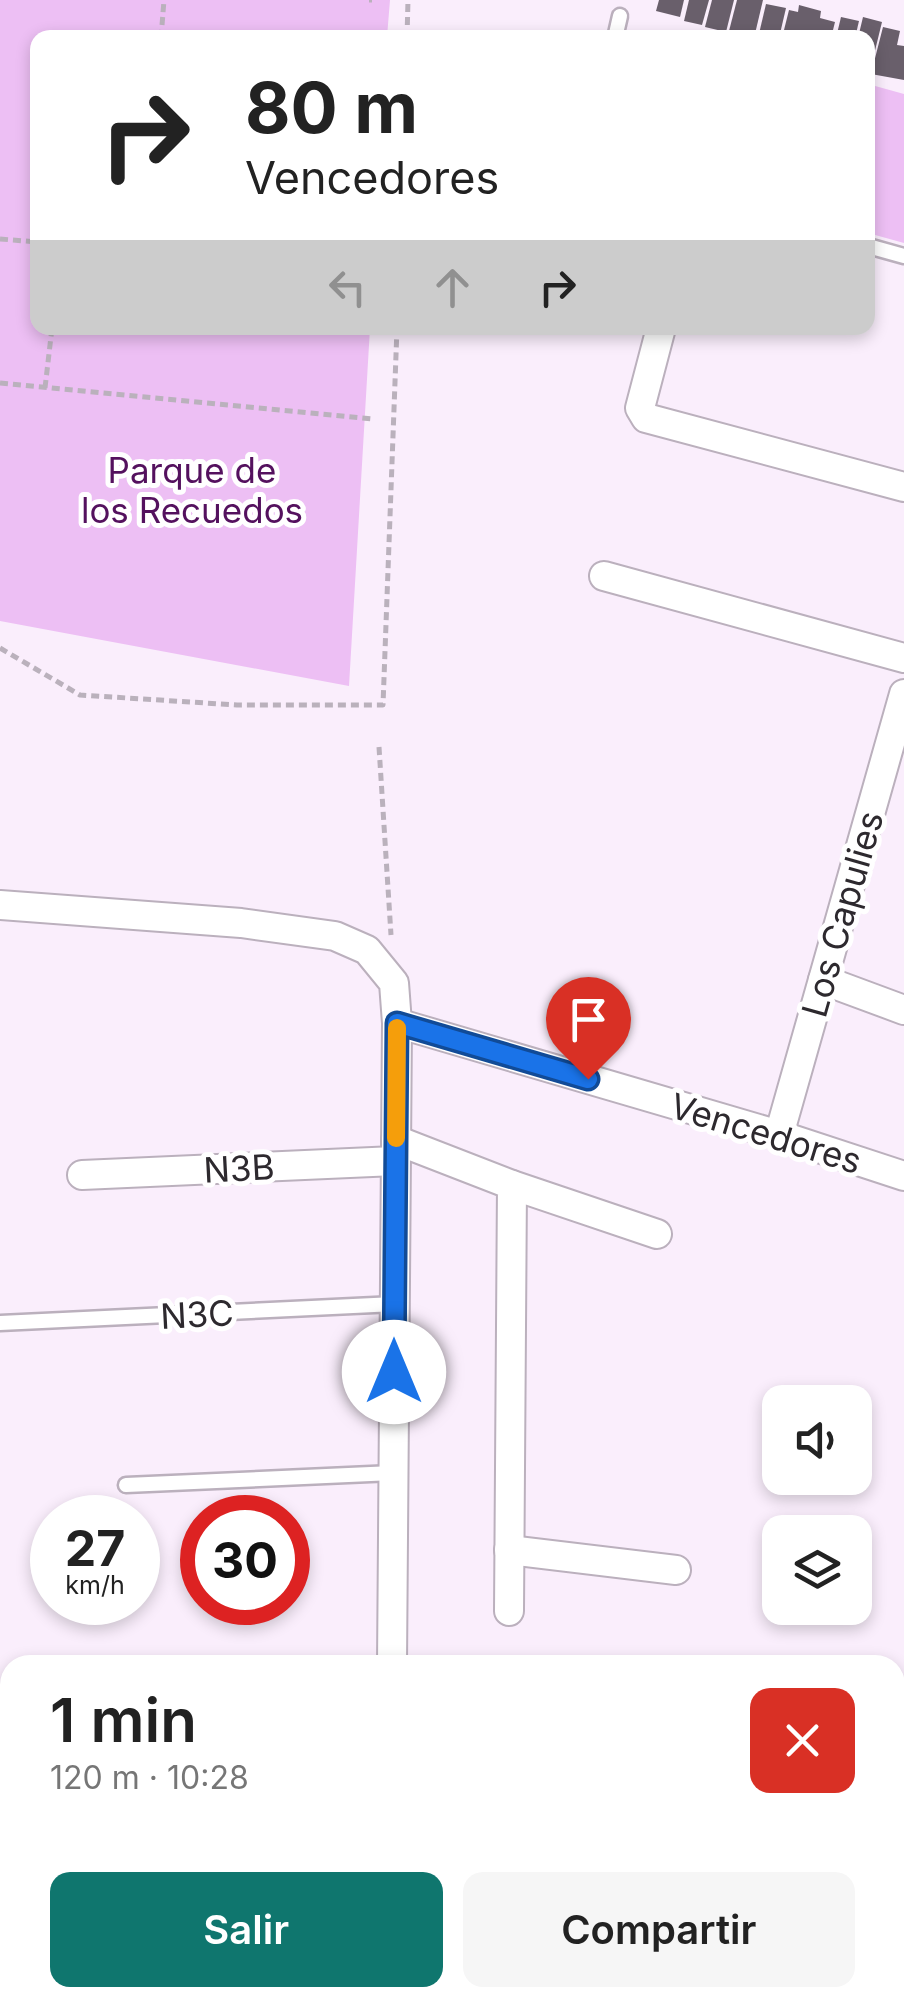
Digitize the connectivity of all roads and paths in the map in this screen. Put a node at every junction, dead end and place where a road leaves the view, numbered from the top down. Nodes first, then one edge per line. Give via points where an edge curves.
1 (164, 0) edge
2 (408, 0) edge
3 (620, 16) dead end
4 (162, 30) edge
5 (407, 30) edge
6 (616, 30) edge
7 (0, 238) edge
8 (30, 241) edge
9 (875, 248) edge
10 (904, 256) edge
11 (51, 335) edge
12 (396, 335) edge
13 (659, 335) edge
14 (0, 383) edge
15 (46, 388) junction
16 (372, 419) dead end
17 (904, 487) edge
18 (604, 576) dead end
19 (0, 648) edge
20 (904, 658) edge
21 (904, 694) edge
22 (379, 747) dead end
23 (0, 905) edge
24 (823, 980) junction
25 (394, 982) junction
26 (904, 1010) edge
27 (397, 1023) junction
28 (779, 1135) junction
29 (396, 1151) junction
30 (82, 1176) dead end
31 (904, 1176) edge
32 (512, 1185) junction
33 (657, 1234) dead end
34 (395, 1304) junction
35 (0, 1323) edge
36 (393, 1473) junction
37 (126, 1486) dead end
38 (509, 1550) junction
39 (676, 1570) dead end
40 (509, 1611) dead end
41 (392, 1655) edge

1 - 4 path
2 - 5 path
3 - 6 lane
7 - 8 path
9 - 10 lane
11 - 15 path
12 - 19 path via 384,705 80,695
13 - 17 street via 640,408 646,418
14 - 15 path
15 - 16 path
18 - 20 street
21 - 24 street, Los Capulies
22 - 25 path
23 - 25 street via 335,936 367,950
24 - 26 street
24 - 28 street, Los Capulies
25 - 27 street
27 - 28 street, Vencedores
27 - 29 street
28 - 31 street, Vencedores
29 - 30 street, N3B
29 - 32 street
29 - 34 street
32 - 33 street
32 - 38 street
34 - 35 lane, N3C
34 - 36 street
36 - 37 lane
36 - 41 street
38 - 39 street
38 - 40 street

